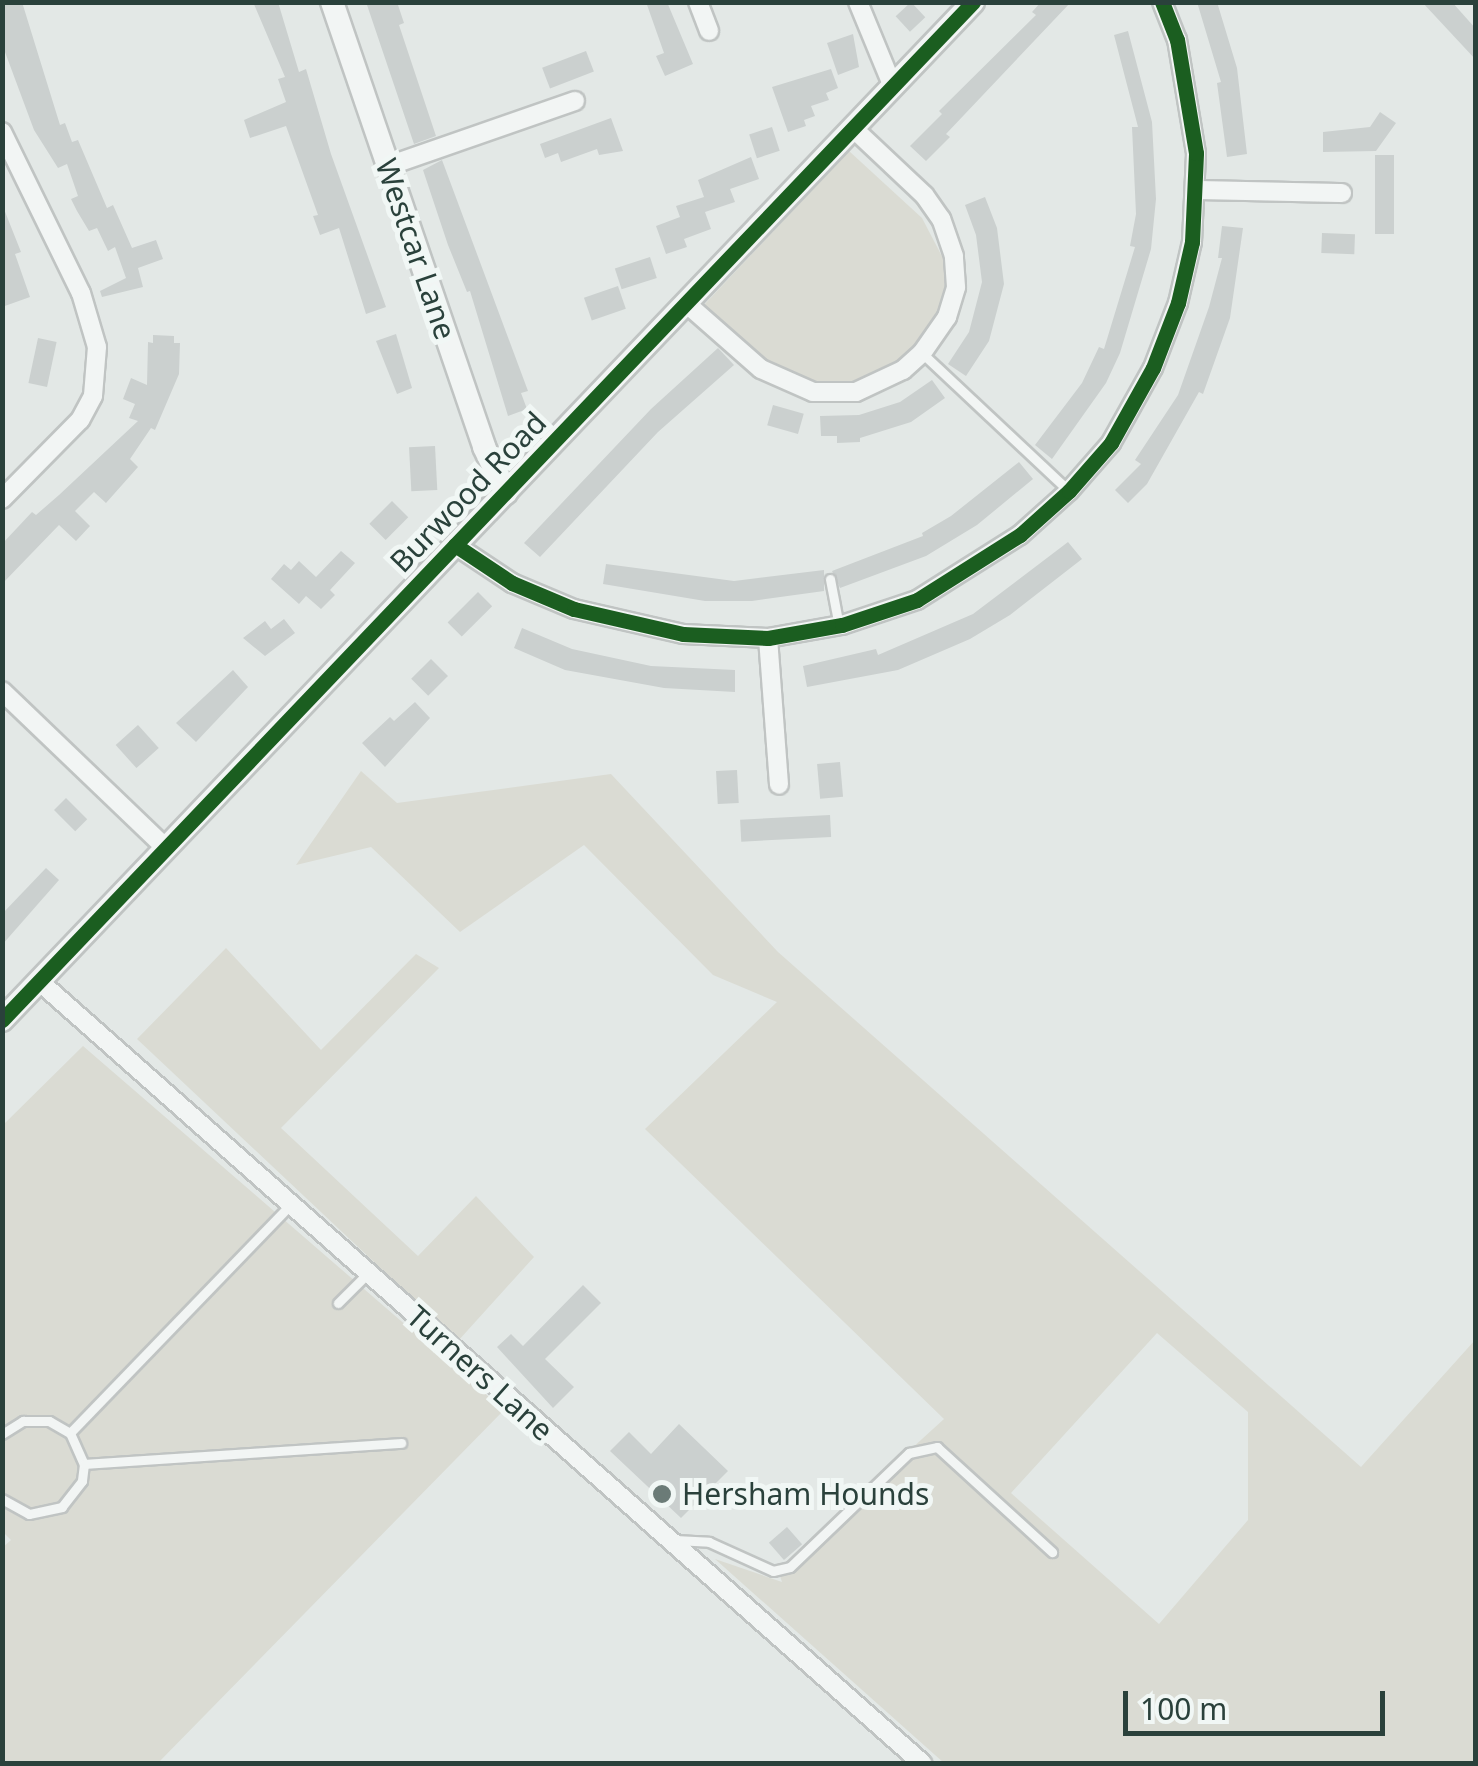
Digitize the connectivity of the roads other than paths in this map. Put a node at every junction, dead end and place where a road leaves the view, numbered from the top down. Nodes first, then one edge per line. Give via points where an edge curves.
1 (332, 2) edge
2 (698, 2) edge
3 (858, 2) edge
4 (973, 2) edge
5 (1162, 2) edge
6 (709, 31) dead end
7 (894, 86) junction
8 (575, 101) dead end
9 (854, 129) junction
10 (2, 132) edge
11 (388, 166) junction
12 (1196, 190) junction
13 (1342, 193) dead end
14 (688, 304) junction
15 (922, 354) junction
16 (1069, 491) junction
17 (506, 493) junction
18 (2, 499) edge
19 (455, 545) junction
20 (830, 579) dead end
21 (839, 626) junction
22 (768, 638) junction
23 (2, 691) edge
24 (779, 785) dead end
25 (167, 848) junction
26 (40, 982) junction
27 (2, 1020) edge
28 (290, 1204) junction
29 (368, 1273) junction
30 (338, 1303) dead end
31 (70, 1433) junction
32 (2, 1434) edge
33 (401, 1442) dead end
34 (84, 1464) junction
35 (2, 1500) edge
36 (668, 1540) junction
37 (1052, 1552) dead end
38 (922, 1764) edge

1 - 11 street, Westcar Lane
2 - 6 street
3 - 7 street
4 - 7 street, Burwood Road
5 - 12 street via 1178,40 1193,117
7 - 9 street, Burwood Road
8 - 11 street
9 - 14 street, Burwood Road
9 - 15 street via 924,195 954,256 956,287 947,317
10 - 18 street via 81,293 97,347 93,396 80,420
11 - 17 street, Westcar Lane via 484,447
12 - 13 street
12 - 16 street via 1178,303 1153,368 1111,443
14 - 15 street via 761,370 813,392 856,392
14 - 17 street, Burwood Road
15 - 16 lane
16 - 21 street via 959,577 918,600
17 - 19 street, Burwood Road
19 - 22 street via 512,583 574,609 684,634
19 - 25 street, Burwood Road
20 - 21 lane
21 - 22 street
22 - 24 street
23 - 25 street
25 - 26 street, Burwood Road
26 - 27 street, Burwood Road
26 - 28 street, Turners Lane
28 - 29 street, Turners Lane
28 - 31 lane
29 - 30 lane
29 - 36 street, Turners Lane
31 - 32 lane via 36,1420
31 - 34 lane
33 - 34 lane
34 - 35 lane via 82,1481 62,1507 29,1514
36 - 37 lane via 708,1542 773,1571 790,1567 909,1453 937,1447
36 - 38 street, Turners Lane

